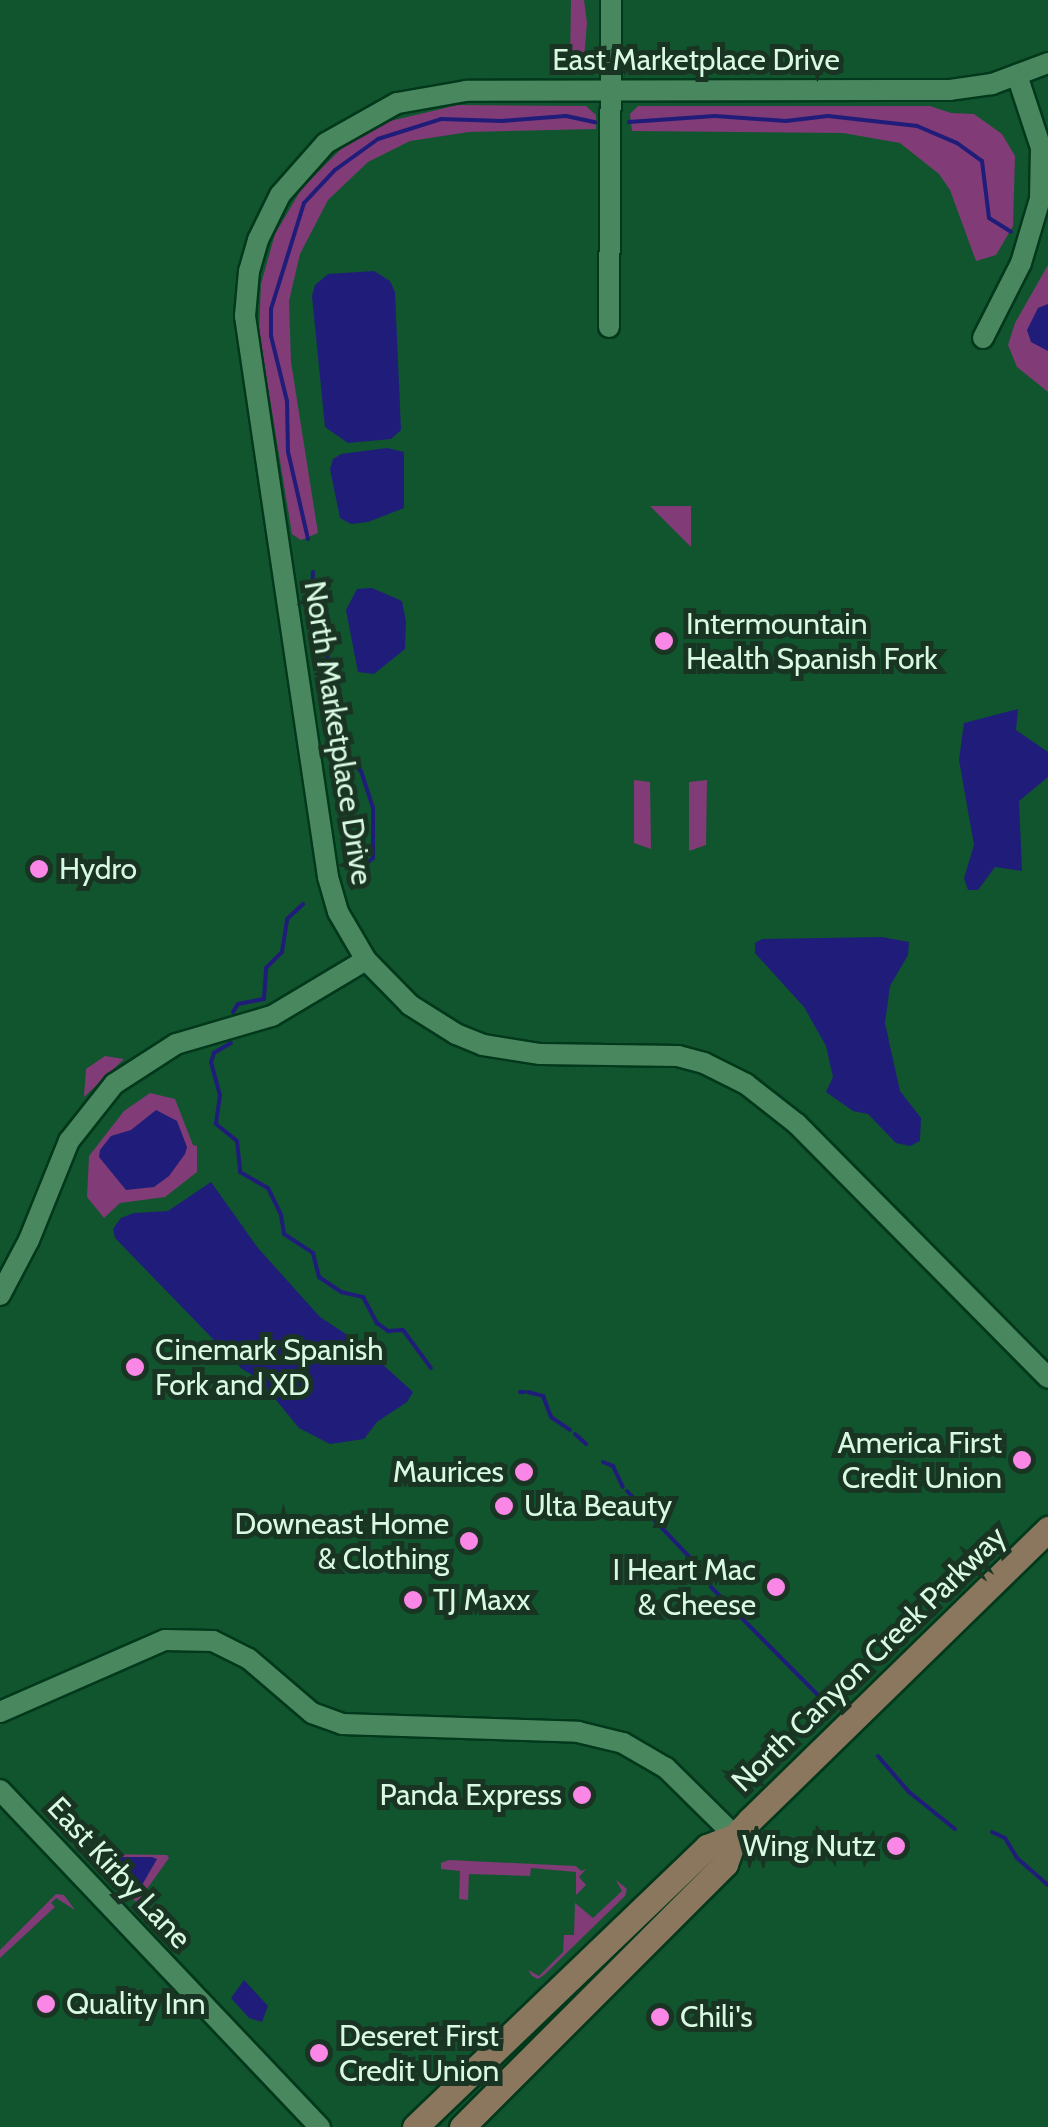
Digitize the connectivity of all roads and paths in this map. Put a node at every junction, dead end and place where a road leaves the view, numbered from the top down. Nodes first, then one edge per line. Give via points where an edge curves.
1 (611, 0) edge
2 (1048, 63) edge
3 (1017, 76) junction
4 (614, 91) junction
5 (347, 127) joint
6 (609, 328) dead end
7 (983, 338) dead end
8 (366, 960) junction
9 (0, 1295) edge
10 (1048, 1378) edge
11 (1048, 1530) edge
12 (0, 1712) edge
13 (0, 1790) edge
14 (735, 1836) junction
15 (479, 2066) junction
16 (320, 2127) edge
17 (415, 2127) edge
18 (440, 2127) edge
19 (462, 2127) edge

1 - 4 street
2 - 3 street, East Marketplace Drive
3 - 4 street, East Marketplace Drive via 950,90
3 - 7 street via 1041,148 1040,199 1021,264
4 - 5 street, East Marketplace Drive via 423,96
4 - 6 street
5 - 8 street, North Marketplace Drive via 302,166 268,217 249,271 246,316 328,877 338,912
8 - 9 street via 272,1016 176,1044 114,1084 68,1141
8 - 10 street, North Marketplace Drive via 410,1006 483,1045 540,1054 678,1056 746,1084 797,1124
11 - 14 main road, North Canyon Creek Parkway
12 - 14 street via 165,1640 214,1641 249,1659 312,1713 342,1724 578,1732 623,1743 666,1768
13 - 16 street, East Kirby Lane
14 - 15 main road, North Canyon Creek Parkway via 707,1846
14 - 19 main road, North Canyon Creek Parkway via 724,1864
15 - 17 main road, North Canyon Creek Parkway
15 - 18 main road via 476,2087

